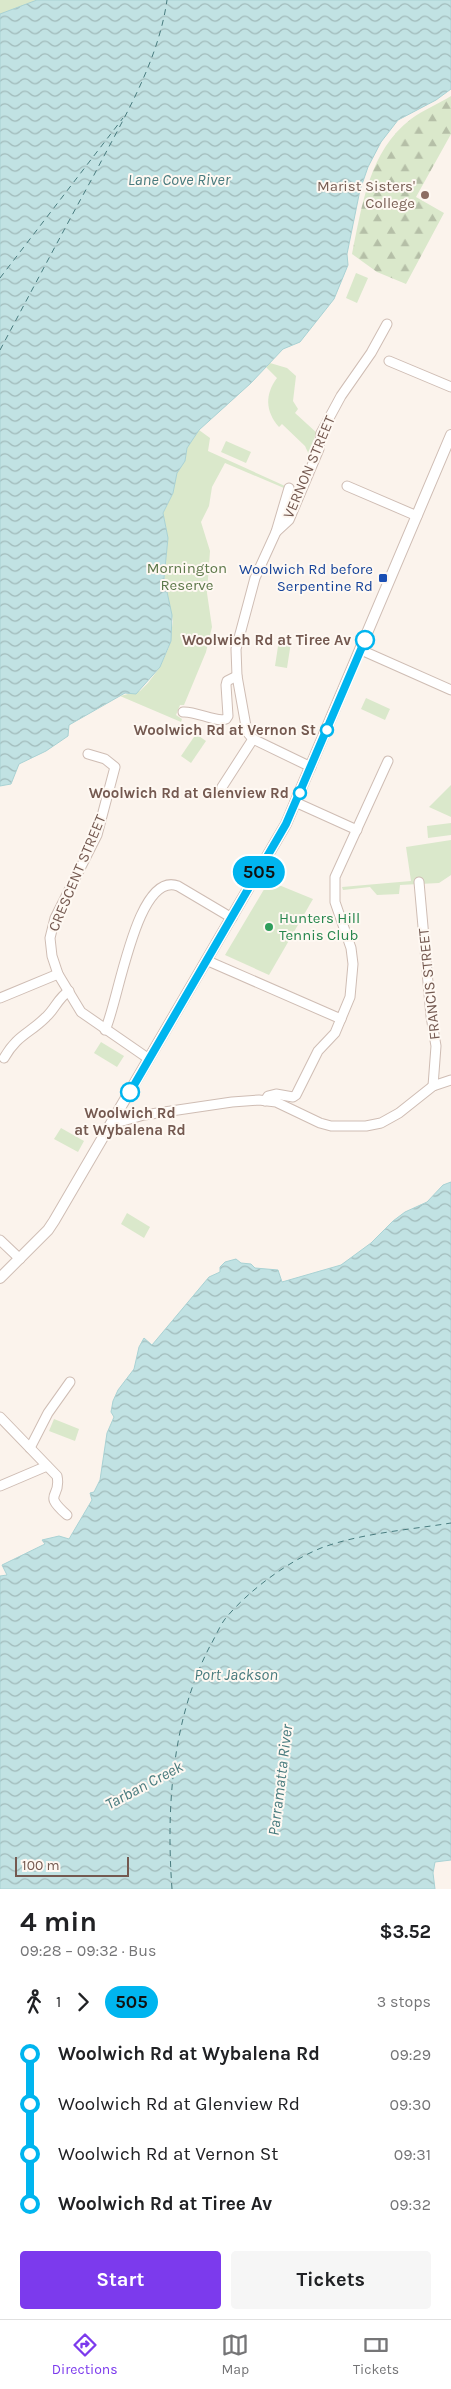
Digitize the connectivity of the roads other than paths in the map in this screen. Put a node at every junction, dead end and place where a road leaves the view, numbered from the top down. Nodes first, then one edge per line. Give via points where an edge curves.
1 (387, 324) dead end
2 (390, 361) dead end
3 (451, 387) edge
4 (451, 435) edge
5 (347, 486) dead end
6 (289, 488) dead end
7 (417, 516) junction
8 (276, 532) junction
9 (361, 650) junction
10 (237, 676) junction
11 (451, 690) edge
12 (183, 712) dead end
13 (253, 739) junction
14 (88, 754) dead end
15 (388, 761) dead end
16 (311, 767) junction
17 (222, 787) dead end
18 (295, 802) junction
19 (357, 830) junction
20 (419, 882) dead end
21 (232, 918) junction
22 (208, 961) junction
23 (58, 974) junction
24 (69, 991) junction
25 (0, 998) edge
26 (341, 1019) junction
27 (105, 1030) junction
28 (4, 1058) dead end
29 (149, 1059) junction
30 (451, 1080) edge
31 (433, 1086) junction
32 (264, 1101) junction
33 (112, 1124) junction
34 (0, 1240) edge
35 (20, 1259) junction
36 (0, 1278) edge
37 (70, 1382) dead end
38 (0, 1417) edge
39 (30, 1448) junction
40 (47, 1466) junction
41 (0, 1486) edge
42 (67, 1516) dead end

1 - 8 street, VERNON STREET via 321,433 319,449 289,520
2 - 3 street
4 - 7 street
5 - 7 street
6 - 8 street, VERNON STREET
7 - 9 street
8 - 10 street, VERNON STREET via 255,578 243,618 236,648
9 - 11 street
9 - 16 street
10 - 12 street via 227,680 226,719 217,720 193,711
10 - 13 street, VERNON STREET via 244,724
13 - 16 street
13 - 17 street
14 - 23 street, CRESCENT STREET via 115,767 96,835 55,918 50,938
15 - 19 street
16 - 18 street
18 - 19 street
18 - 21 street via 275,845
19 - 26 street via 334,888 353,964 350,997
20 - 31 street, FRANCIS STREET via 436,1046
21 - 22 street
21 - 27 street via 178,886 169,883 160,887 145,907 130,943
22 - 26 street
22 - 29 street
23 - 24 street, CRESCENT STREET
23 - 25 street
24 - 27 street, CRESCENT STREET via 81,1012
24 - 28 street via 46,1018 17,1038
26 - 32 street via 318,1051 296,1095 276,1094
27 - 29 street, CRESCENT STREET
29 - 33 street
30 - 31 street
31 - 32 street via 399,1112 366,1126 320,1124 276,1102
32 - 33 street via 232,1102 150,1114
33 - 35 street via 48,1230
34 - 35 street
35 - 36 street
37 - 39 street via 48,1413
38 - 39 street
39 - 40 street
40 - 41 street
40 - 42 street via 58,1478 54,1504

